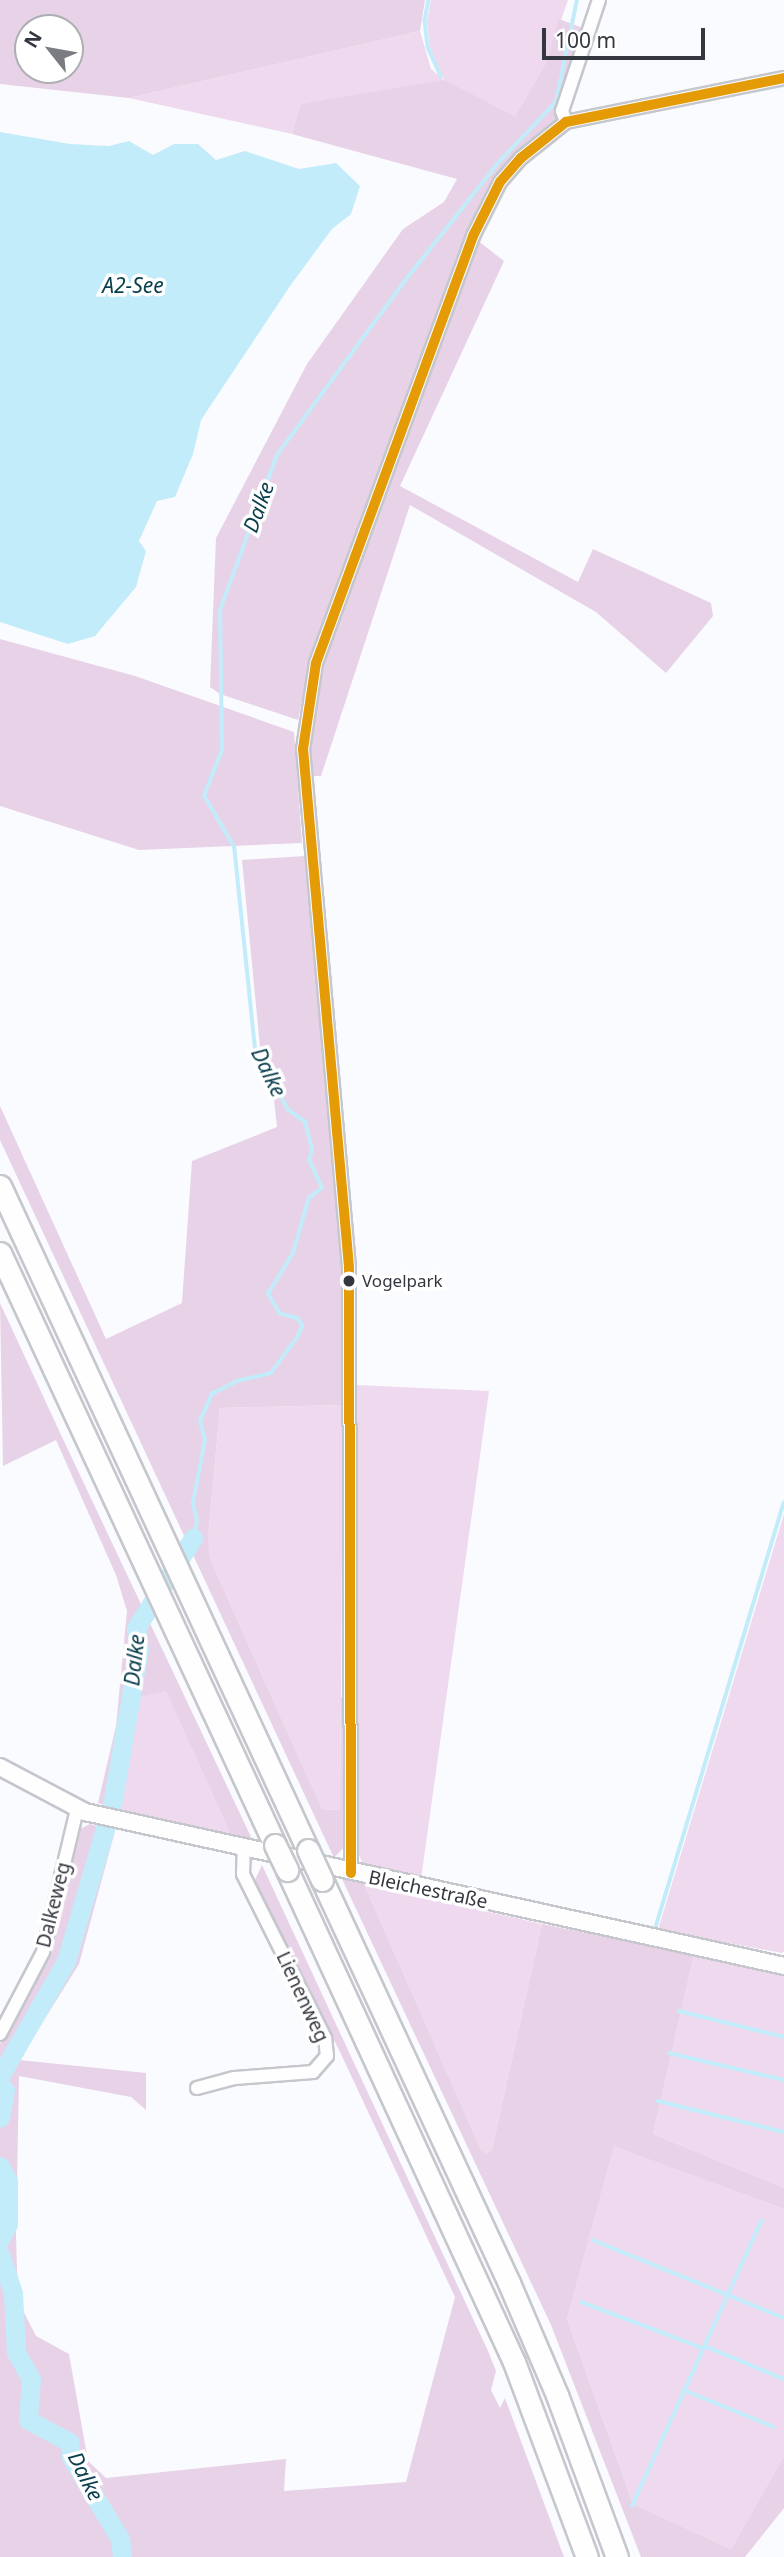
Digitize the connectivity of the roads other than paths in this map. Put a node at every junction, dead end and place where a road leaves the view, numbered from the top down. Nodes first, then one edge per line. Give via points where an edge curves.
1 (599, 0) edge
2 (784, 78) edge
3 (566, 122) junction
4 (0, 1186) edge
5 (0, 1253) edge
6 (0, 1767) edge
7 (81, 1811) junction
8 (244, 1849) junction
9 (351, 1873) junction
10 (784, 1966) edge
11 (0, 2034) edge
12 (197, 2088) dead end
13 (587, 2557) edge
14 (617, 2557) edge

1 - 3 street via 562,111
2 - 3 street
3 - 9 street via 521,158 483,212 316,663 305,728 349,1268
4 - 14 highway, bridge via 525,2320
5 - 13 highway, bridge via 514,2362
6 - 7 street, Bleichestraße
7 - 8 street, Bleichestraße
7 - 11 street, Dalkeweg via 43,1952
8 - 9 street, Bleichestraße
8 - 12 street, Lienenweg via 243,1874 325,2038 327,2056 313,2072 234,2078
9 - 10 street, Bleichestraße

